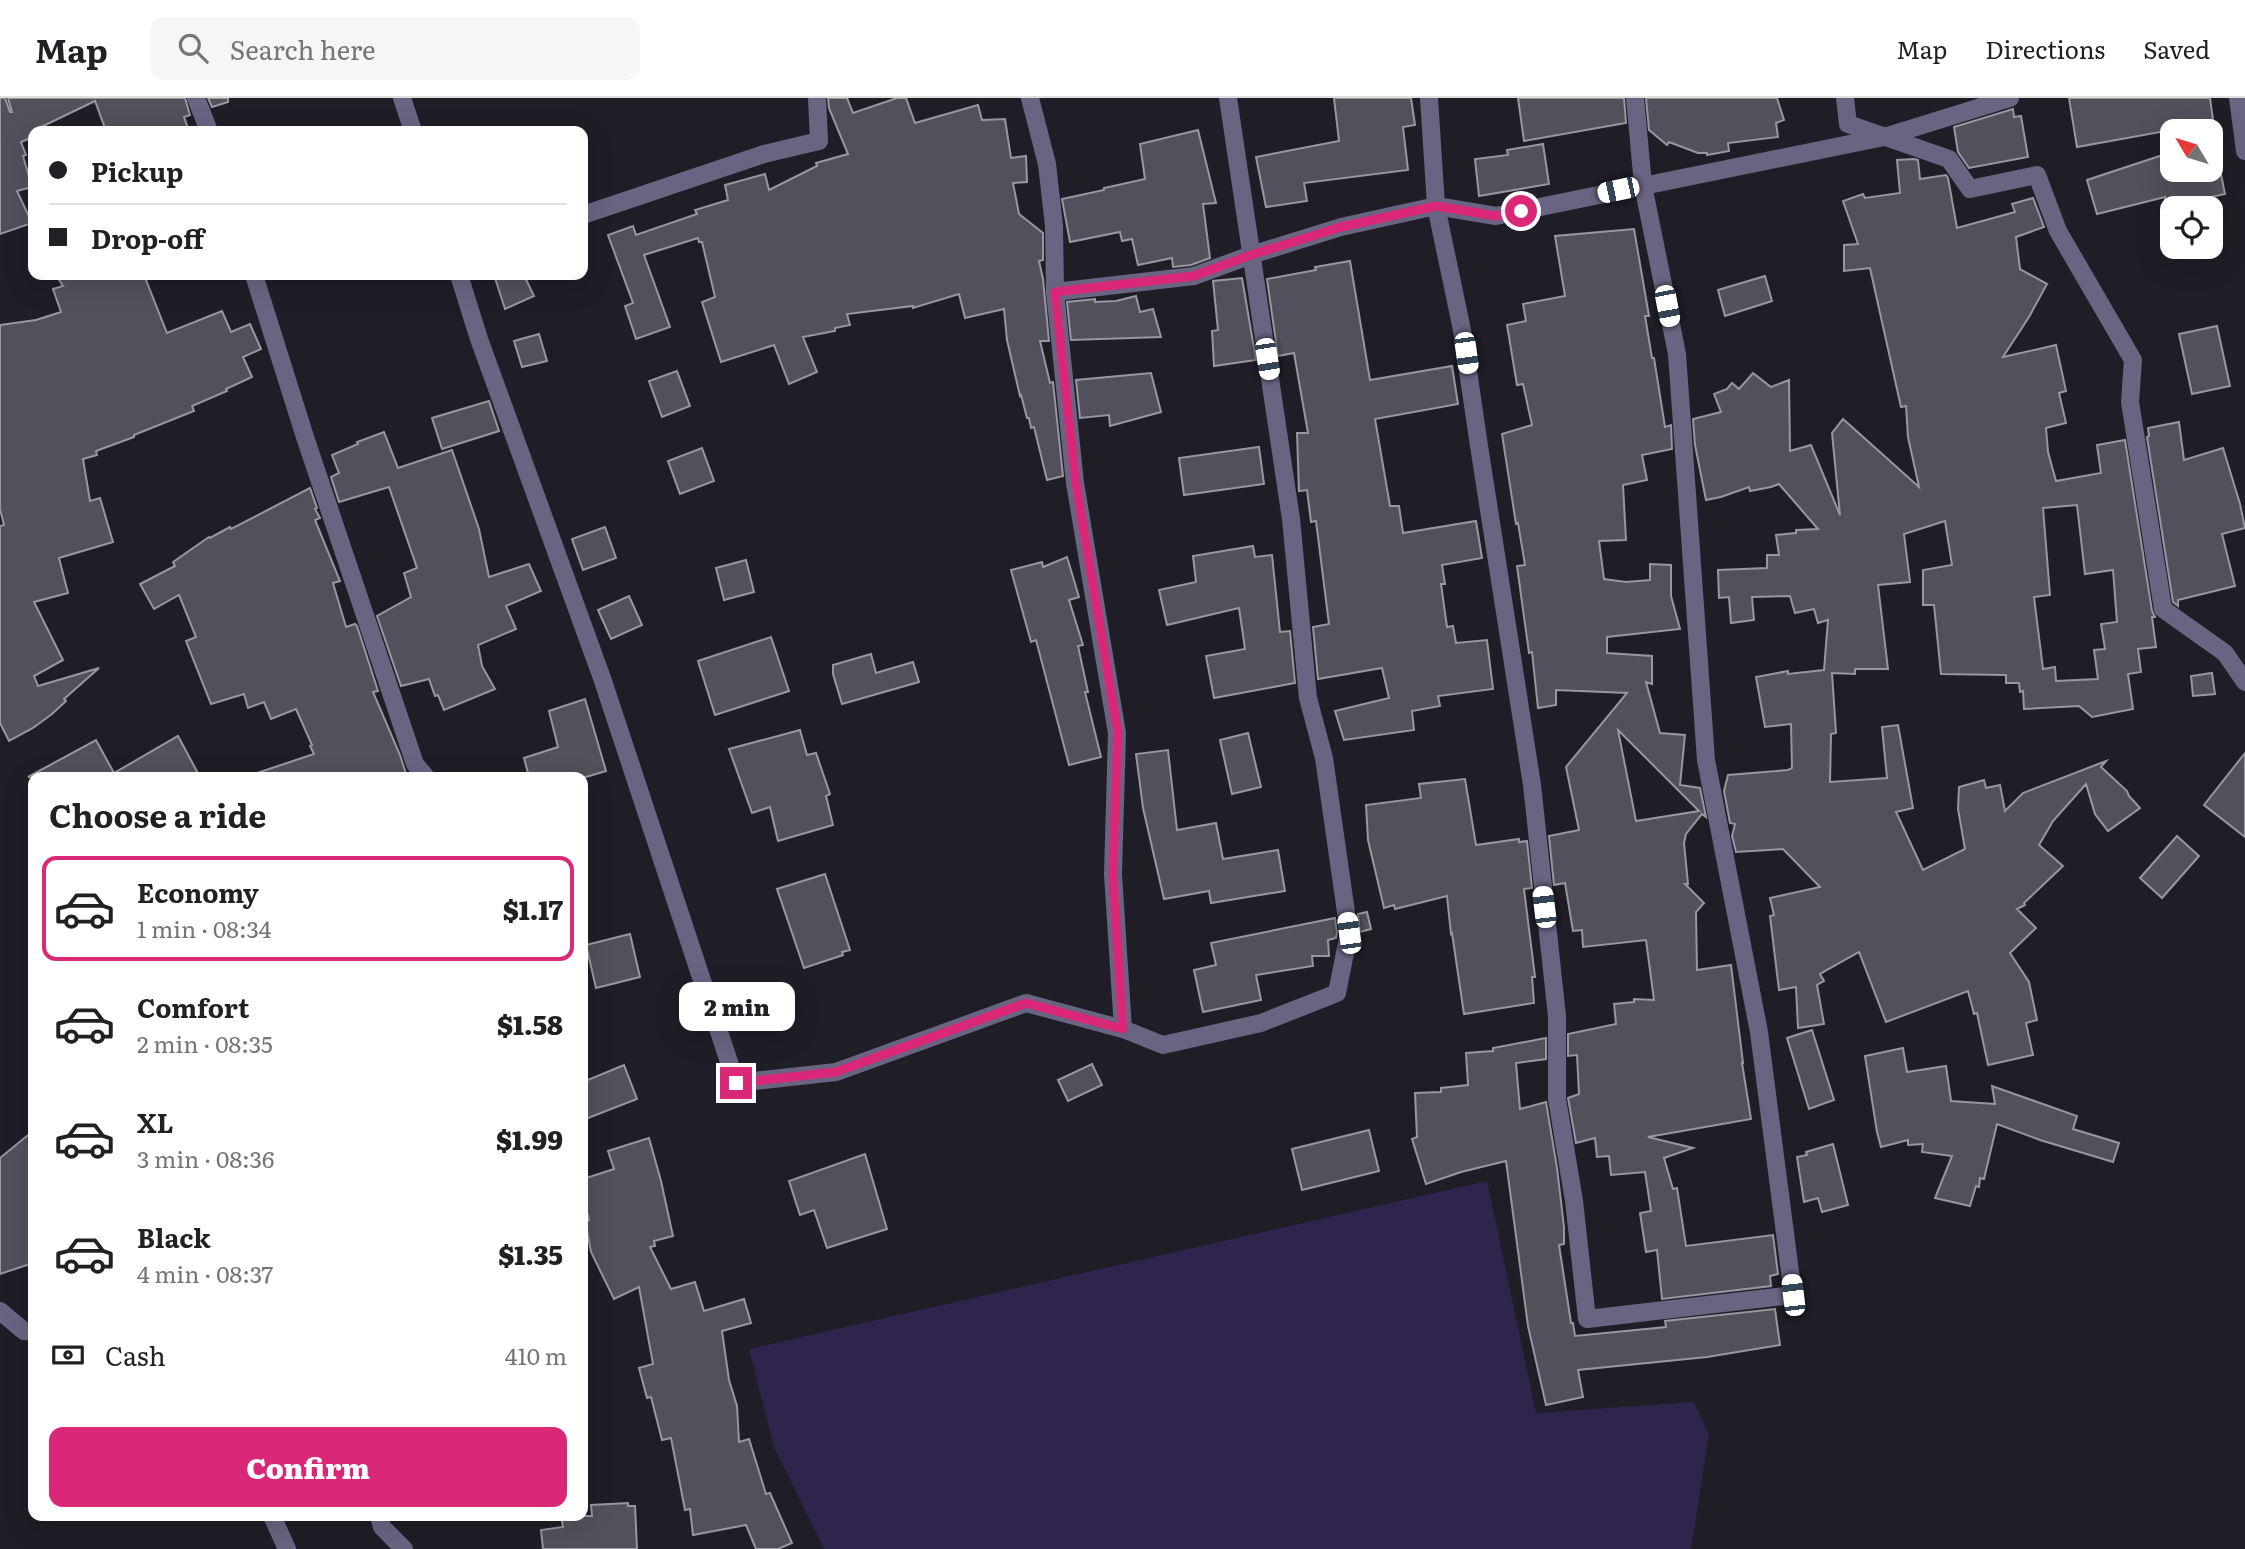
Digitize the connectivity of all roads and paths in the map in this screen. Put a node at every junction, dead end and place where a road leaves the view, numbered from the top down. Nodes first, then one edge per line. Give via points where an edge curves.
1 (196, 98) edge
2 (402, 98) edge
3 (817, 98) edge
4 (1030, 98) edge
5 (1228, 98) edge
6 (1429, 98) edge
7 (1634, 98) edge
8 (1845, 98) edge
9 (2010, 98) edge
10 (2238, 98) edge
11 (207, 126) edge
12 (411, 126) edge
13 (1884, 136) junction
14 (2245, 151) edge
15 (1643, 185) junction
16 (1436, 206) junction
17 (588, 213) edge
18 (1251, 255) junction
19 (256, 280) edge
20 (461, 280) edge
21 (1055, 292) junction
22 (2245, 682) edge
23 (422, 772) edge
24 (1123, 1029) junction
25 (0, 1311) edge
26 (28, 1331) edge
27 (274, 1521) edge
28 (380, 1521) edge
29 (287, 1549) edge
30 (404, 1549) edge

1 - 11 street
2 - 12 street
3 - 17 street via 819,141 764,154
4 - 21 street via 1047,164
5 - 18 street
6 - 16 street
7 - 15 street
8 - 13 street via 1849,124
9 - 13 street
10 - 14 street
13 - 15 street
13 - 22 street via 1949,159 1970,189 2036,175 2058,231 2133,360 2130,402 2163,610 2225,653
15 - 16 street via 1496,216
15 - 16 street via 1677,354 1706,760 1759,1032 1793,1295 1587,1320 1557,1099 1557,1016 1532,785 1462,330
16 - 18 street via 1341,227
18 - 21 street via 1194,276
18 - 24 street via 1291,519 1308,698 1324,758 1349,933 1337,993 1261,1023 1163,1045
19 - 23 street via 415,764
20 - 24 street via 602,678 736,1083 836,1072 1026,1003
21 - 24 street via 1076,483 1118,733 1113,874
25 - 26 street
27 - 29 street
28 - 30 street

